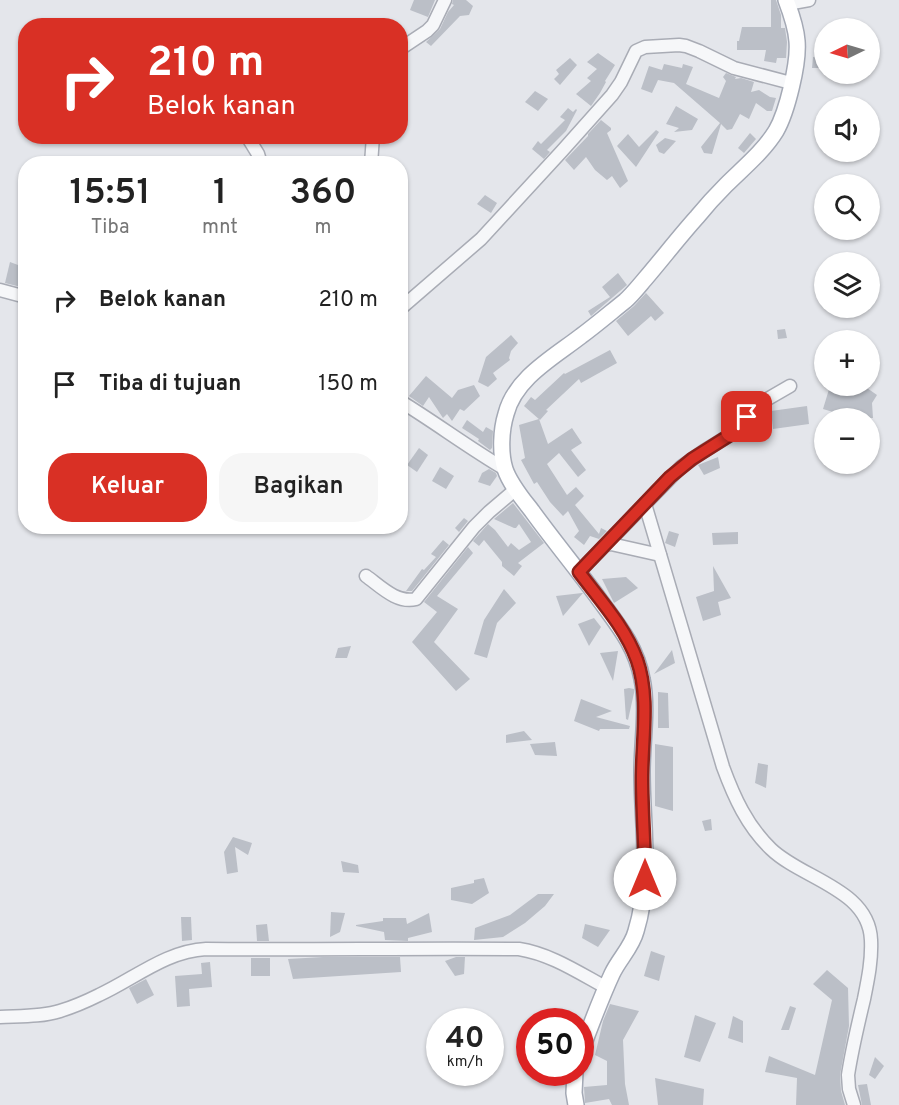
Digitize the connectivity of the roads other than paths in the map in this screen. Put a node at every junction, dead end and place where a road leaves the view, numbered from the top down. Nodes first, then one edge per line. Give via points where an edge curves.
1 (445, 0) edge
2 (809, 0) edge
3 (786, 2) edge
4 (408, 44) edge
5 (791, 83) junction
6 (0, 290) edge
7 (18, 295) edge
8 (408, 302) edge
9 (790, 386) dead end
10 (408, 406) edge
11 (506, 469) junction
12 (516, 489) junction
13 (645, 504) junction
14 (606, 544) junction
15 (660, 555) junction
16 (579, 572) junction
17 (366, 576) dead end
18 (607, 988) junction
19 (0, 1017) edge
20 (594, 1018) edge
21 (574, 1086) edge
22 (576, 1105) edge
23 (854, 1105) edge

1 - 4 street via 433,25
2 - 3 street
3 - 5 main road via 797,42
5 - 8 street via 734,68 692,48 641,48 633,54 612,95 562,151 481,238
5 - 11 main road via 776,130 756,157 694,220 628,298 524,382 505,415 502,454
6 - 7 street
9 - 13 street via 764,400 730,435 681,467
10 - 11 street
11 - 12 main road
12 - 16 main road
12 - 17 street via 474,527 416,599 399,599
13 - 14 street
13 - 15 street
14 - 15 street
14 - 16 street
15 - 23 street via 723,766 745,816 771,850 846,896 865,915 871,939 869,975 848,1075
16 - 18 main road via 627,638 643,681 642,908 635,935
18 - 19 street via 545,955 519,949 199,950 170,957 60,1011
18 - 20 main road
21 - 22 main road

